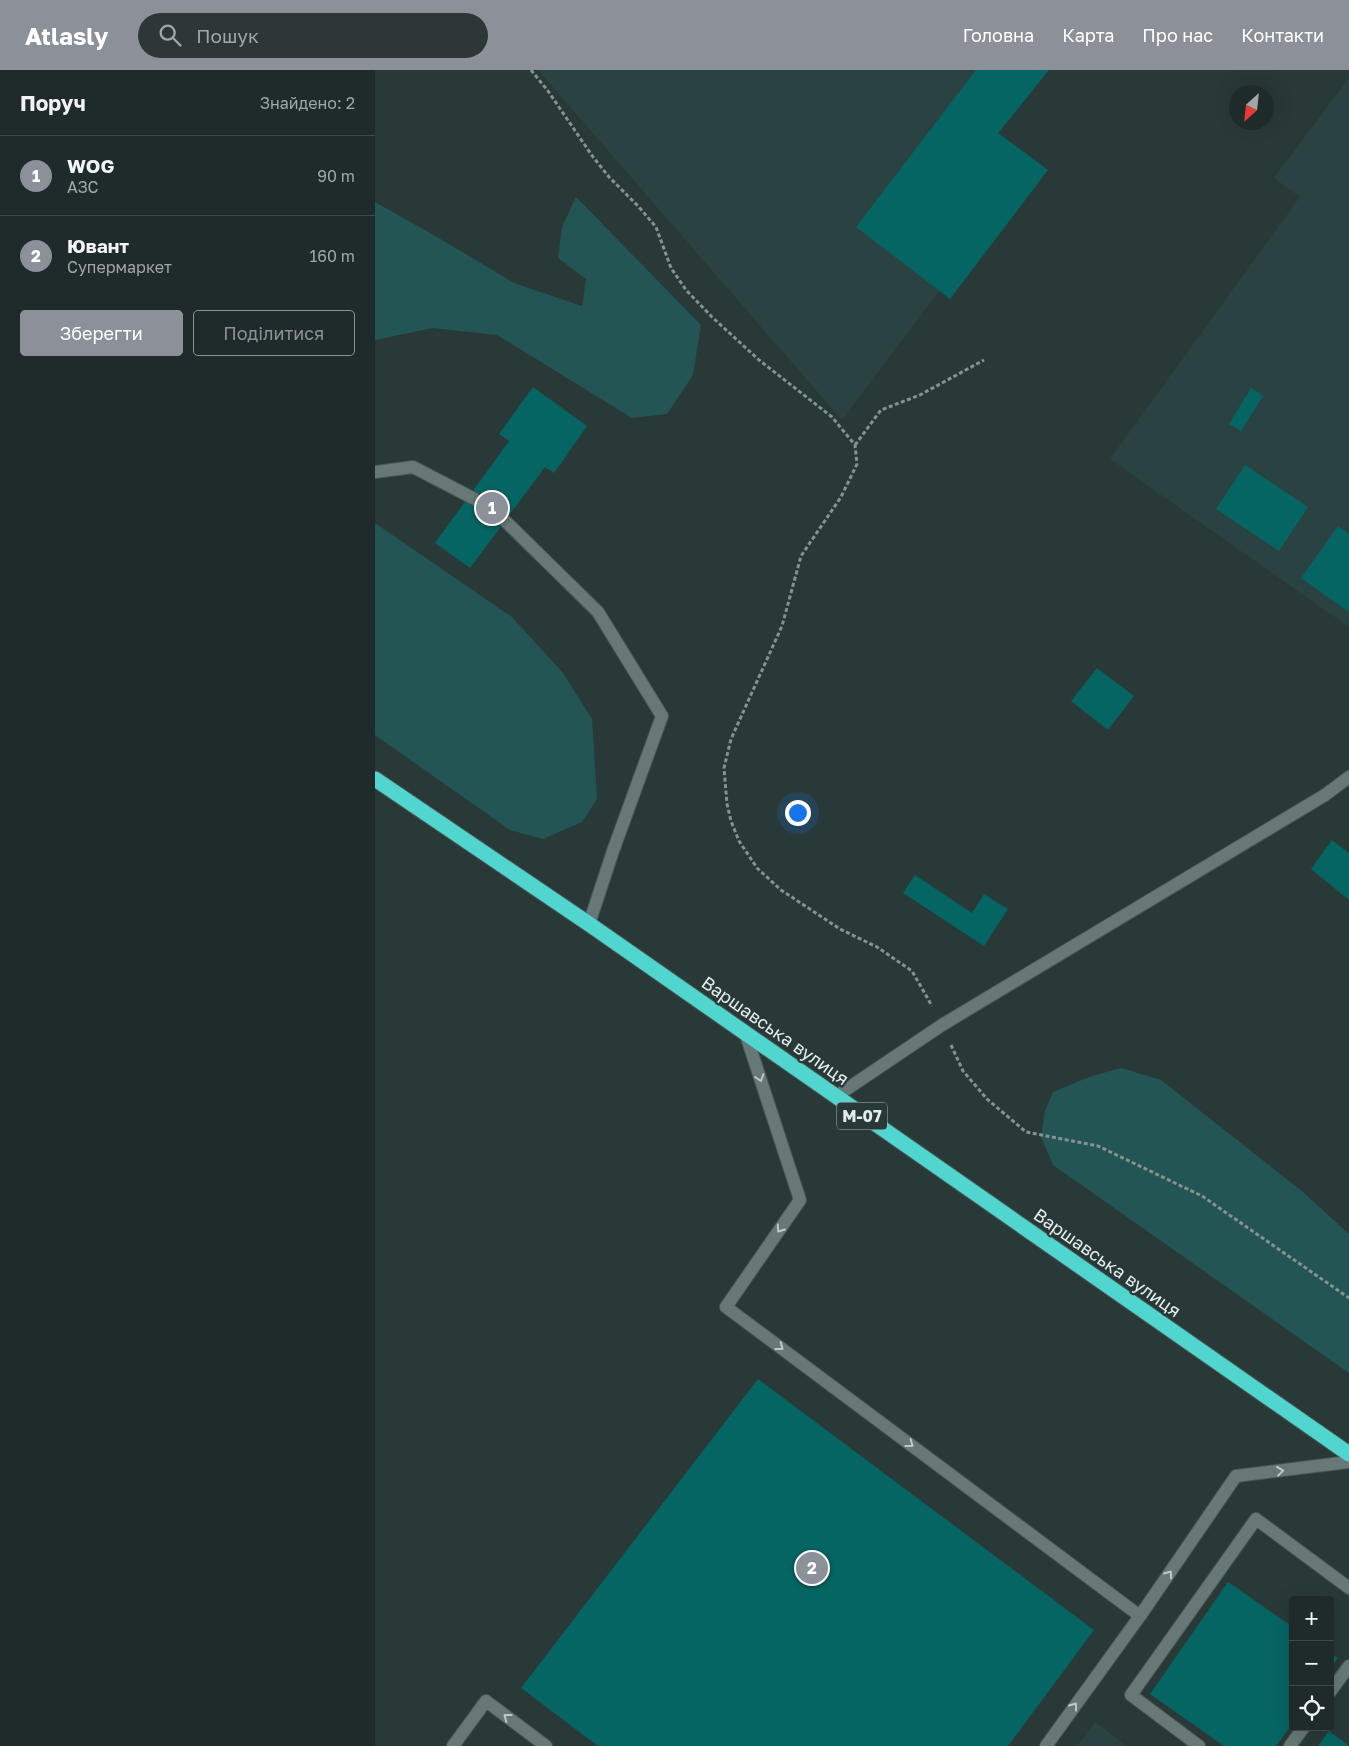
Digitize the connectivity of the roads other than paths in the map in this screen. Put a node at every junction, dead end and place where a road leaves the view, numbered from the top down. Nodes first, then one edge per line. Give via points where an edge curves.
1 (375, 472) edge
2 (1349, 777) edge
3 (375, 779) edge
4 (589, 924) junction
5 (745, 1032) junction
6 (835, 1097) junction
7 (1349, 1454) edge
8 (1349, 1462) edge
9 (1349, 1588) edge
10 (1140, 1616) junction
11 (1349, 1666) edge
12 (1334, 1687) edge
13 (1301, 1731) edge
14 (453, 1746) edge
15 (546, 1746) edge
16 (1046, 1746) edge
17 (1199, 1746) edge
18 (1290, 1746) edge

1 - 4 lane via 413,467 492,508 598,612 662,716
2 - 6 lane via 1325,795 942,1025
3 - 4 highway, Варшавська вулиця / М-07
4 - 5 highway, Варшавська вулиця / М-07
5 - 6 highway, Варшавська вулиця / М-07
5 -> 10 lane via 800,1200 726,1307
6 - 7 highway, Варшавська вулиця / М-07
10 -> 8 lane via 1236,1476
9 - 17 lane via 1256,1519 1131,1695
16 -> 10 lane
11 - 12 lane
13 - 18 lane
15 -> 14 lane via 486,1701

